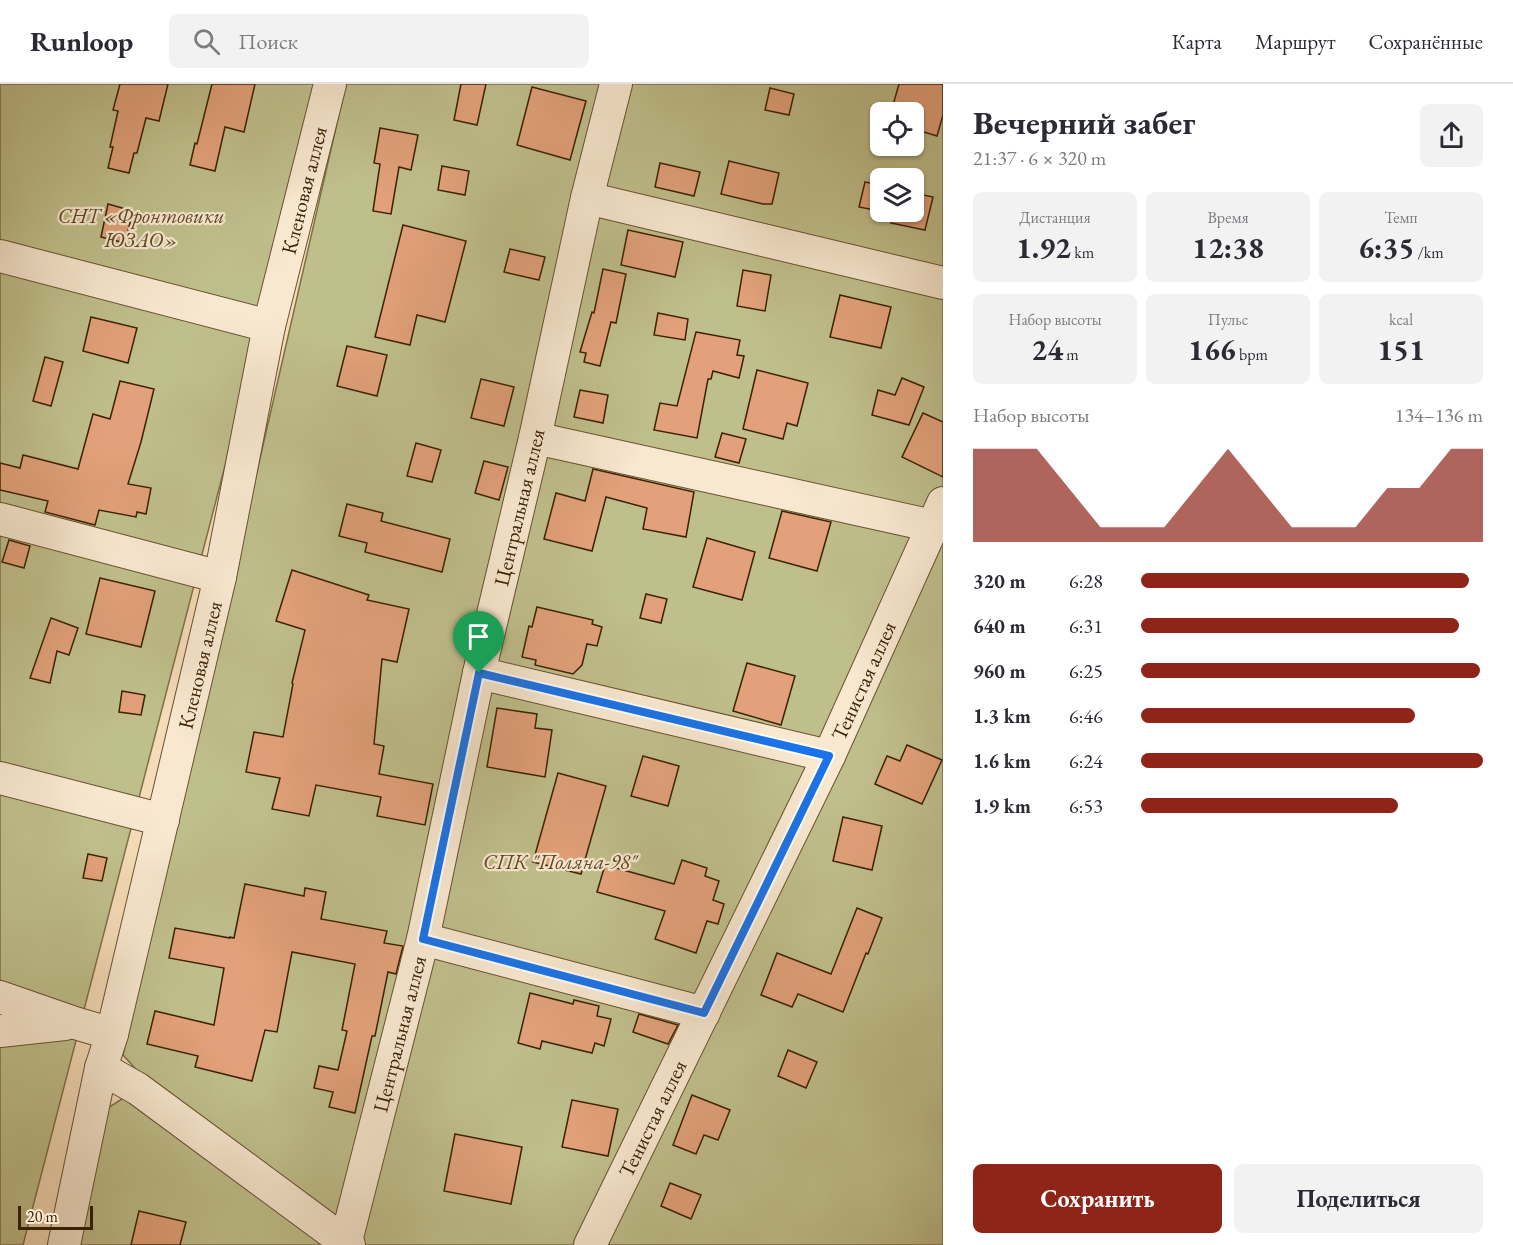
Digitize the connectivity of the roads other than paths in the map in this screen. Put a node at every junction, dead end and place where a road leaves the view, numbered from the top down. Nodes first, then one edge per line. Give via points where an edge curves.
1 (330, 84) edge
2 (616, 84) edge
3 (587, 198) junction
4 (0, 256) edge
5 (943, 283) edge
6 (270, 326) junction
7 (535, 438) junction
8 (938, 514) edge
9 (0, 519) edge
10 (220, 577) junction
11 (479, 673) junction
12 (829, 756) junction
13 (0, 778) edge
14 (163, 820) junction
15 (423, 939) junction
16 (0, 997) edge
17 (704, 1013) junction
18 (75, 1023) junction
19 (0, 1030) edge
20 (112, 1034) junction
21 (102, 1068) junction
22 (346, 1244) edge
23 (64, 1245) edge
24 (590, 1245) edge

1 - 6 street, Кленовая аллея
2 - 3 street, Центральная аллея
3 - 5 street
3 - 7 street, Центральная аллея
4 - 6 street
6 - 10 street, Кленовая аллея
7 - 8 street
7 - 11 street, Центральная аллея
8 - 12 street, Тенистая аллея
9 - 10 street
10 - 14 street, Кленовая аллея
11 - 12 street
11 - 15 street, Центральная аллея
12 - 17 street, Тенистая аллея
13 - 14 street
14 - 20 street, Кленовая аллея
15 - 17 street
15 - 22 street, Центральная аллея
16 - 18 street
17 - 24 street, Тенистая аллея
18 - 19 street
18 - 20 street
20 - 21 street, Кленовая аллея
21 - 22 street via 138,1089
21 - 23 street, Кленовая аллея

